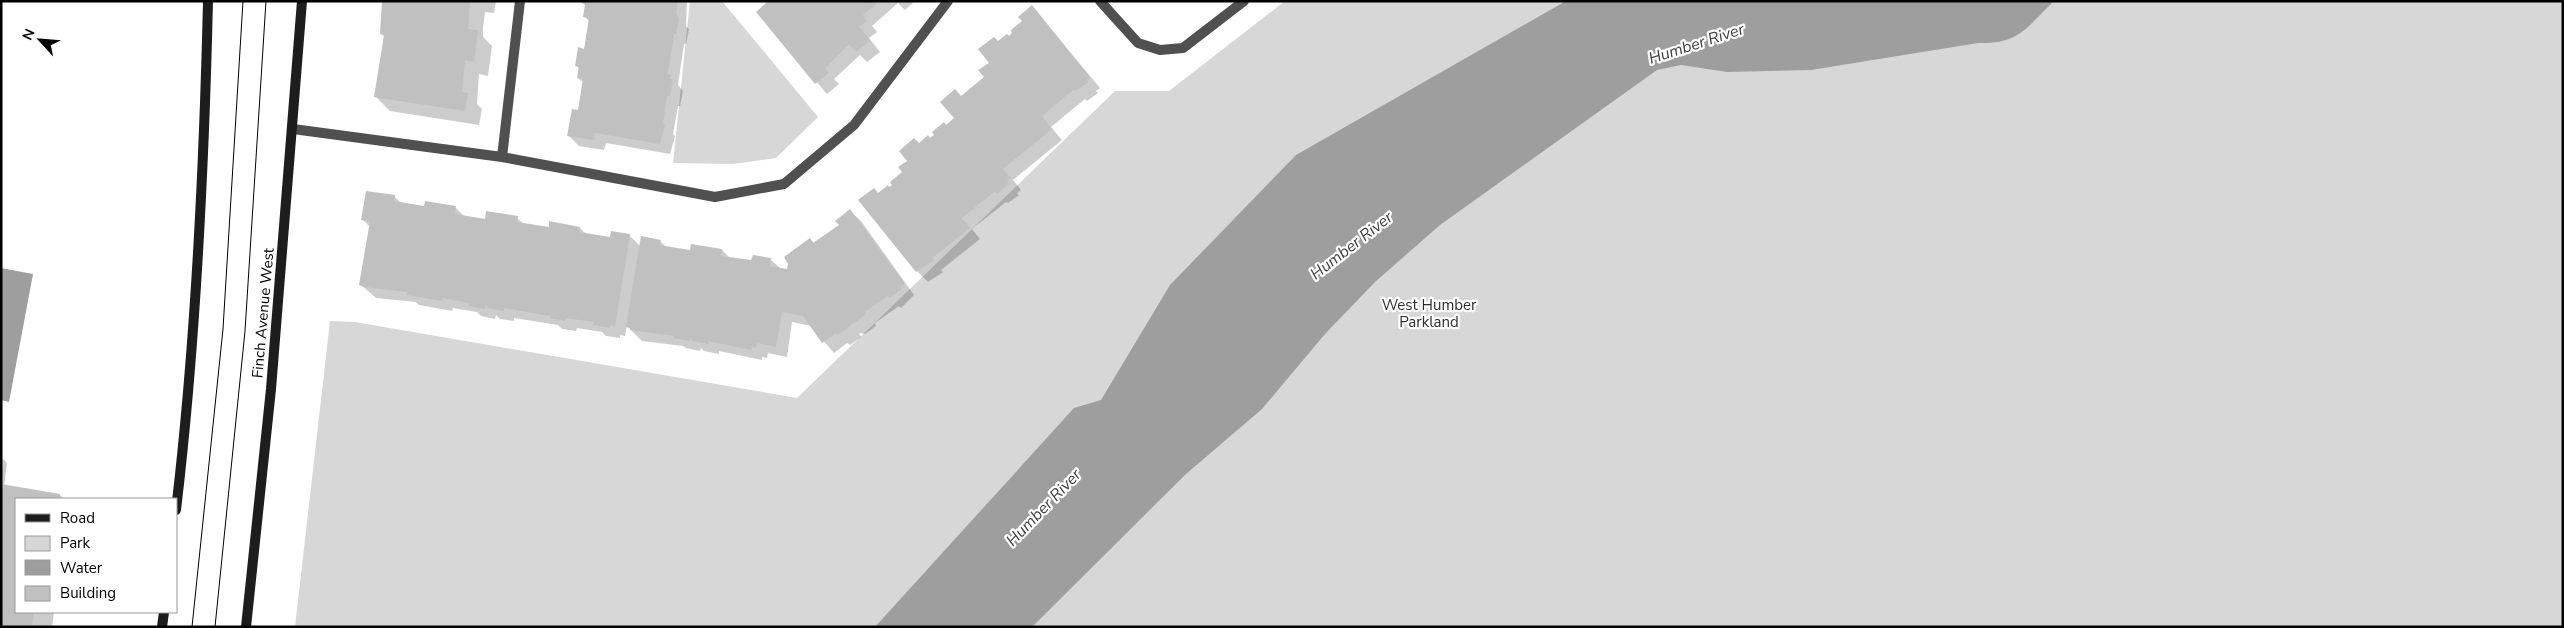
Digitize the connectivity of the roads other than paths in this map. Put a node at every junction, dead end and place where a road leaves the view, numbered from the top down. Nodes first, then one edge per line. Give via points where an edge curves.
1 (208, 1) edge
2 (302, 1) edge
3 (520, 1) edge
4 (948, 1) edge
5 (1100, 1) edge
6 (1244, 1) edge
7 (293, 129) junction
8 (502, 157) junction
9 (178, 498) edge
10 (164, 613) edge
11 (162, 627) edge
12 (246, 627) edge

1 - 9 main road via 205,131 185,438
2 - 7 main road, Finch Avenue West
3 - 8 lane
4 - 8 lane via 854,125 784,184 715,197
5 - 6 lane via 1138,43 1160,50 1183,48
7 - 8 lane
7 - 12 main road, Finch Avenue West via 271,389
10 - 11 main road

